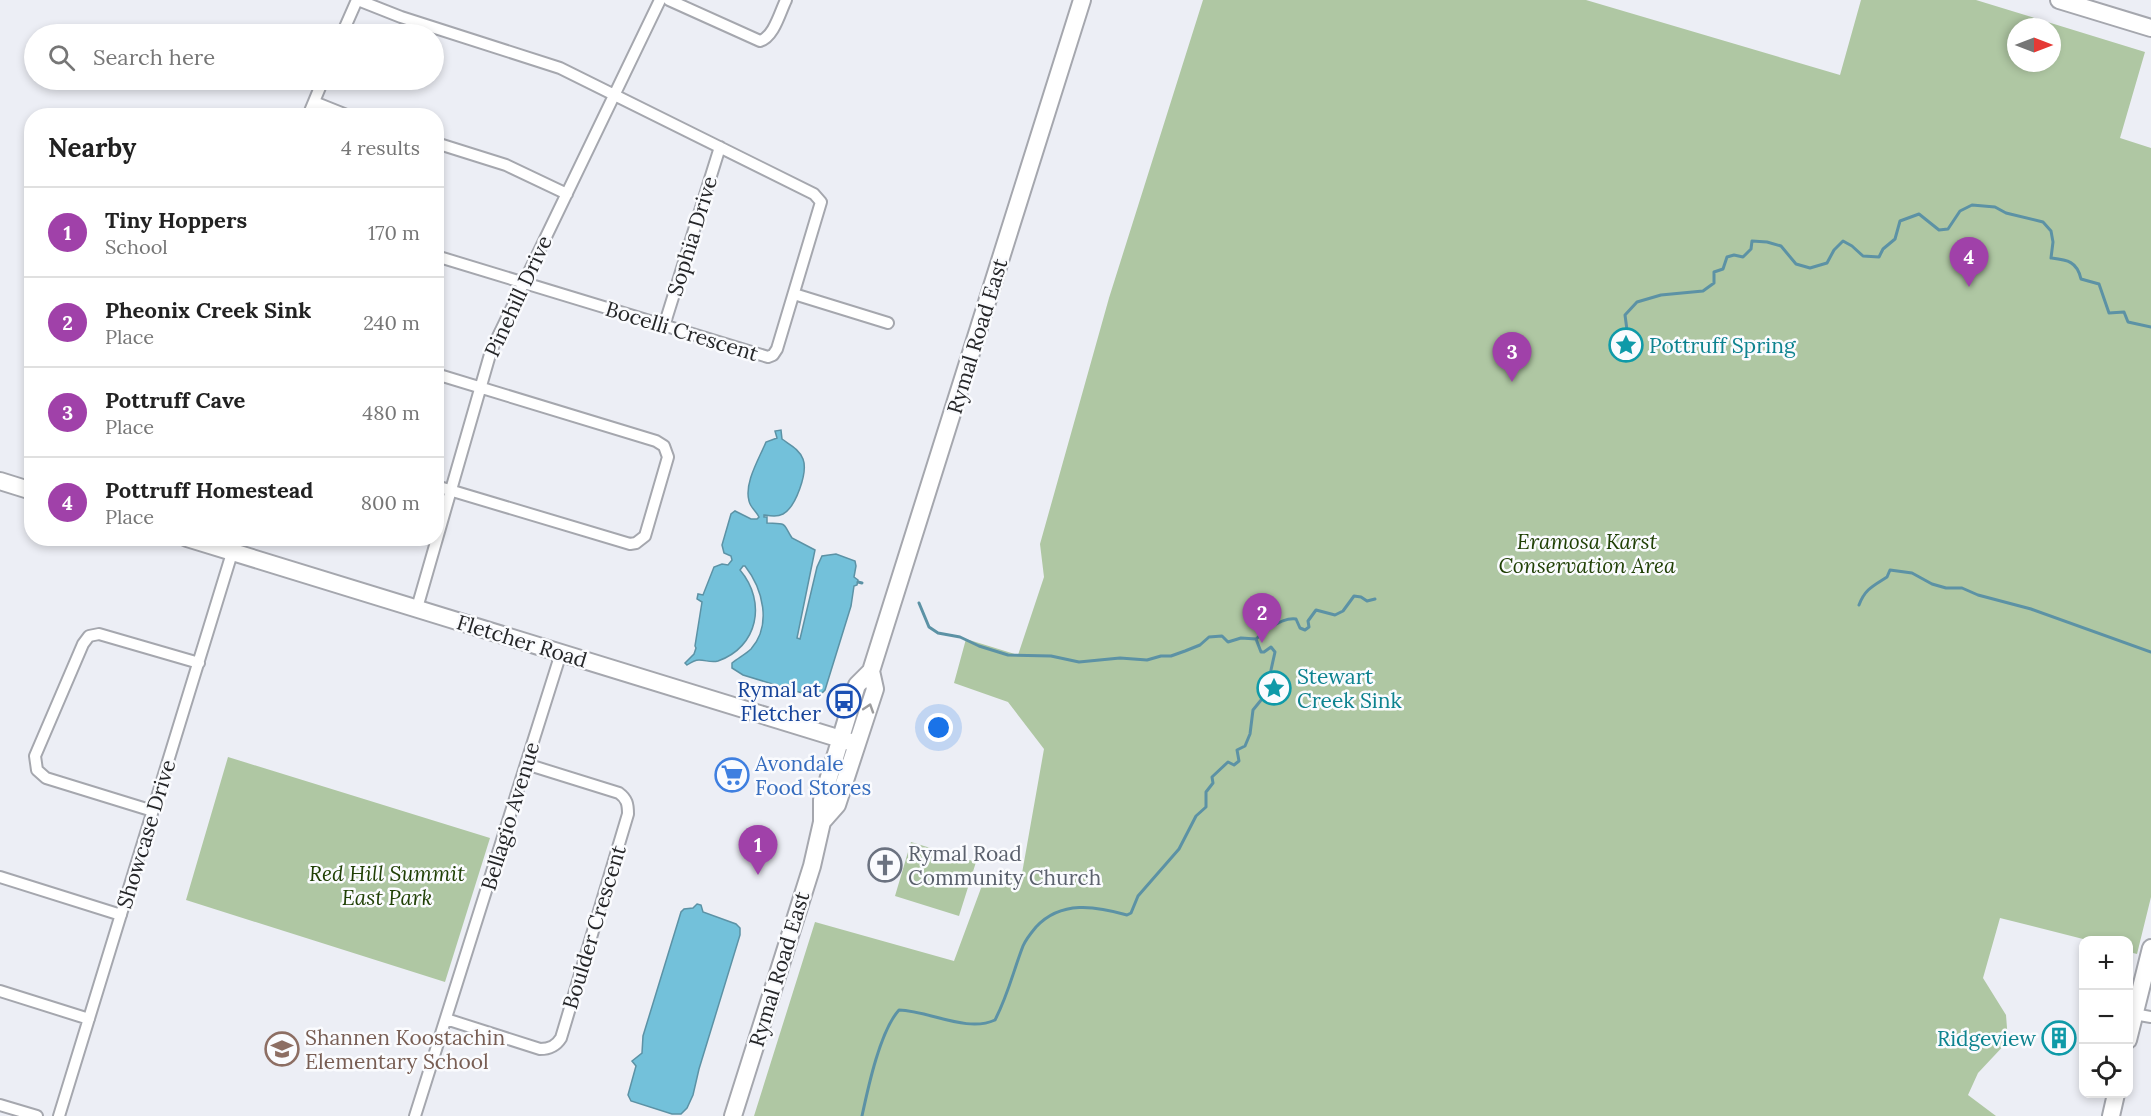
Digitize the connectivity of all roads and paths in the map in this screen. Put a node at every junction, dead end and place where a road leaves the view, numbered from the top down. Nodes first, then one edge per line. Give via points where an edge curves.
1 (357, 0) edge
2 (660, 0) edge
3 (669, 0) edge
4 (786, 0) edge
5 (1082, 0) edge
6 (2059, 0) edge
7 (346, 24) edge
8 (423, 24) edge
9 (2151, 28) edge
10 (444, 31) edge
11 (319, 90) edge
12 (614, 96) junction
13 (314, 102) junction
14 (311, 108) edge
15 (329, 108) edge
16 (444, 145) edge
17 (720, 147) junction
18 (567, 194) junction
19 (444, 258) edge
20 (524, 282) junction
21 (794, 294) junction
22 (888, 323) dead end
23 (663, 326) junction
24 (444, 376) edge
25 (480, 386) junction
26 (0, 481) edge
27 (24, 488) edge
28 (444, 488) edge
29 (451, 490) junction
30 (444, 514) edge
31 (211, 546) edge
32 (435, 546) edge
33 (232, 553) junction
34 (417, 608) junction
35 (561, 653) junction
36 (199, 663) junction
37 (871, 671) junction
38 (840, 739) junction
39 (857, 744) junction
40 (526, 764) junction
41 (153, 811) junction
42 (822, 822) junction
43 (0, 877) edge
44 (121, 915) junction
45 (2151, 948) edge
46 (0, 991) edge
47 (2143, 1015) edge
48 (89, 1019) junction
49 (446, 1020) junction
50 (2133, 1032) edge
51 (2115, 1098) edge
52 (0, 1105) edge
53 (37, 1116) edge
54 (59, 1116) edge
55 (416, 1116) edge
56 (733, 1116) edge
57 (2111, 1116) edge

1 - 7 street
1 - 8 street, Bocelli Crescent
2 - 12 street, Pinehill Drive
3 - 4 street via 760,41 770,34
5 - 37 main road, Rymal Road East
6 - 9 main road
10 - 12 street, Bocelli Crescent via 550,64
11 - 13 street
12 - 17 street, Bocelli Crescent
12 - 18 street, Pinehill Drive
13 - 14 street
13 - 15 street
16 - 18 street via 513,167
17 - 21 street, Bocelli Crescent via 820,199
17 - 23 street, Sophia Drive
18 - 20 street, Pinehill Drive
19 - 20 street, Bocelli Crescent
20 - 23 street, Bocelli Crescent
20 - 25 street, Pinehill Drive via 499,332
21 - 22 street
21 - 23 street, Bocelli Crescent via 777,349 768,357
24 - 25 street
25 - 29 street, Pinehill Drive
25 - 29 street via 656,441 664,446 668,457 645,536 630,544
26 - 27 main road
28 - 29 street
29 - 30 street, Pinehill Drive
31 - 33 main road, Fletcher Road
32 - 34 street, Pinehill Drive
33 - 34 main road, Fletcher Road
33 - 36 street, Showcase Drive
34 - 35 main road, Fletcher Road
35 - 38 main road, Fletcher Road
35 - 40 street, Bellagio Avenue
36 - 41 street, Showcase Drive
36 - 41 street via 99,634 89,636 35,756 37,770 46,778
37 - 38 main road, Rymal Road East via 857,685
39 -> 37 main road, Rymal Road East via 875,689
38 - 39 main road, Fletcher Road
38 - 42 main road, Rymal Road East via 822,800
39 - 42 main road, Rymal Road East via 837,805
40 - 49 street, Bellagio Avenue
40 - 49 street, Boulder Crescent via 619,793 628,806 561,1038 556,1045 540,1049
41 - 44 street, Showcase Drive
42 - 56 main road, Rymal Road East via 812,866
43 - 44 street
44 - 48 street, Showcase Drive
45 - 47 main road
46 - 48 street
47 - 50 main road
48 - 54 street, Showcase Drive
49 - 55 street, Bellagio Avenue
51 - 57 main road
52 - 53 street

